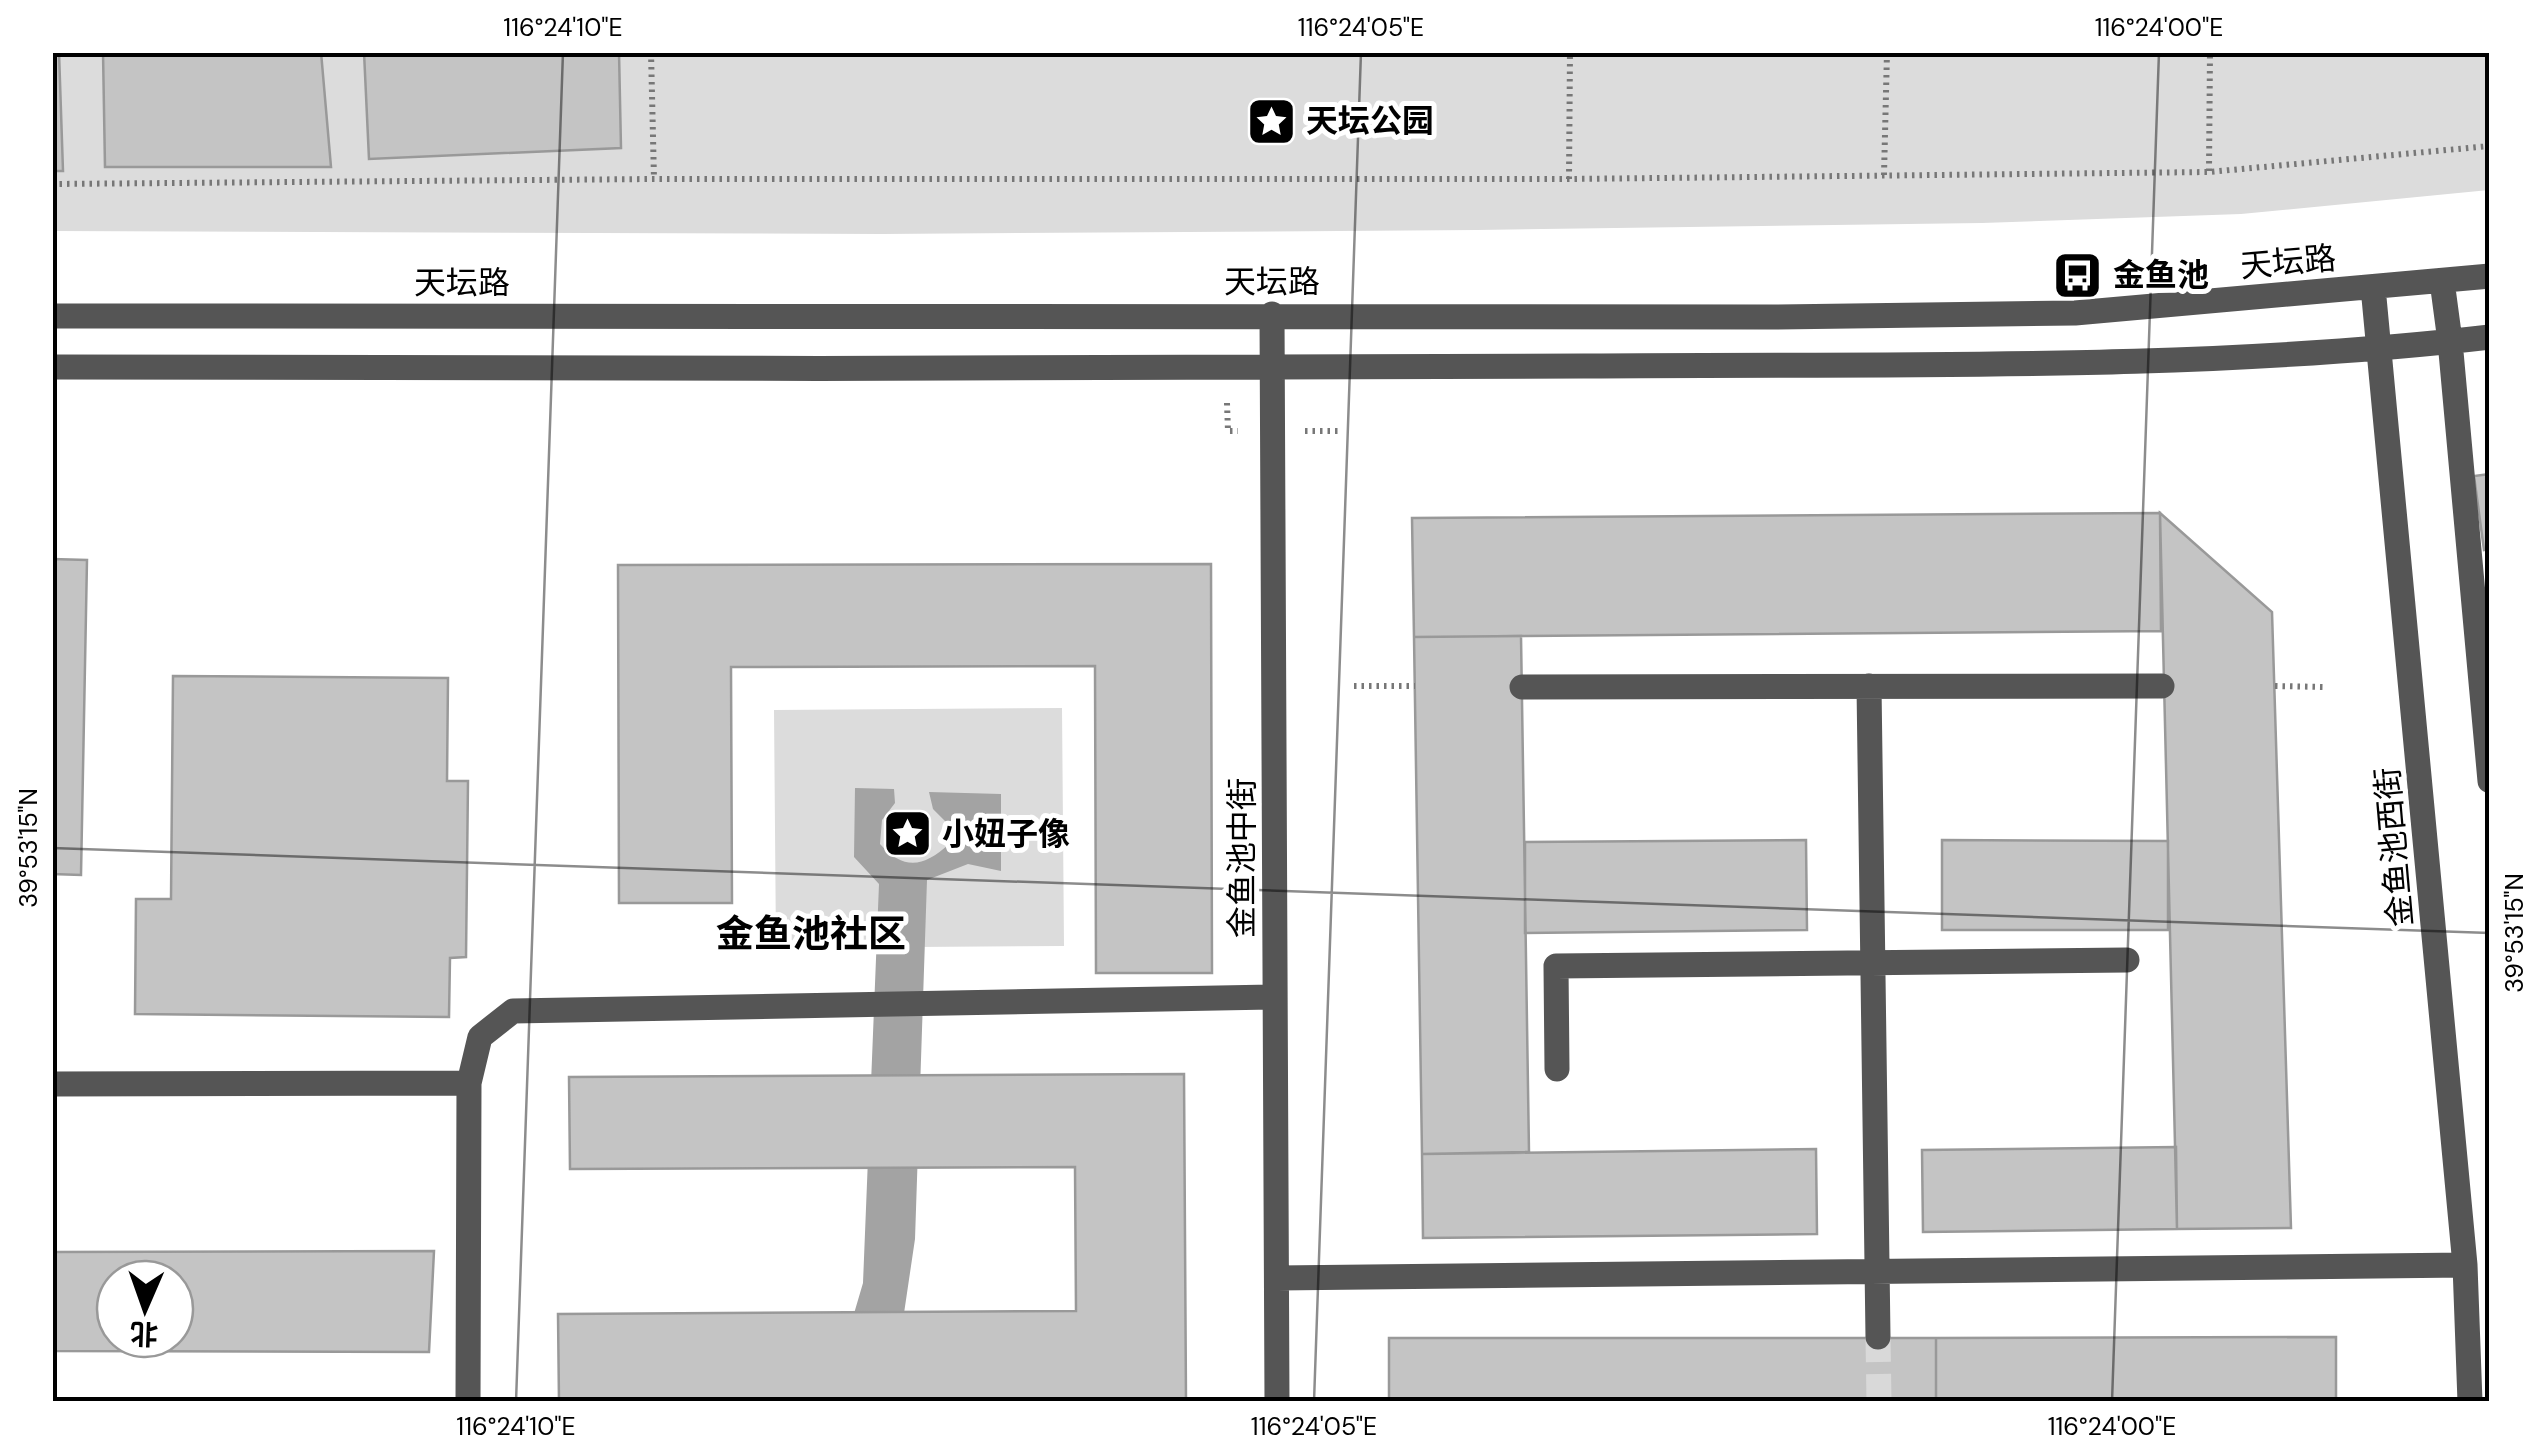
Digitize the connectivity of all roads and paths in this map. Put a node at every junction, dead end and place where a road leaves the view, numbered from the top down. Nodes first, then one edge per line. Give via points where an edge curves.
1 (650, 52) edge
2 (1570, 52) edge
3 (1888, 52) edge
4 (2210, 52) edge
5 (2490, 146) edge
6 (2209, 172) junction
7 (1884, 175) junction
8 (654, 179) junction
9 (1569, 179) junction
10 (52, 184) edge
11 (2490, 276) edge
12 (2442, 281) junction
13 (2372, 287) junction
14 (1272, 314) junction
15 (52, 316) edge
16 (2490, 337) edge
17 (2450, 341) junction
18 (2380, 347) junction
19 (52, 368) edge
20 (1272, 369) junction
21 (1354, 686) dead end
22 (1415, 686) dead end
23 (1869, 686) junction
24 (2162, 686) dead end
25 (2275, 686) dead end
26 (1522, 687) dead end
27 (2325, 687) dead end
28 (2490, 781) edge
29 (2127, 960) dead end
30 (1872, 962) junction
31 (1275, 997) junction
32 (1558, 1070) dead end
33 (469, 1083) junction
34 (52, 1084) edge
35 (2465, 1265) junction
36 (1877, 1272) junction
37 (1277, 1278) junction
38 (1878, 1337) tunnel mouth
39 (468, 1402) edge
40 (1277, 1402) edge
41 (2470, 1402) edge

1 - 8 path
2 - 9 path
3 - 7 path
4 - 6 path
5 - 6 path
6 - 7 path
7 - 9 path
8 - 9 path
8 - 10 path
11 - 12 street, 天坛路
12 - 13 street, 天坛路
12 - 17 street
13 - 14 street, 天坛路 via 2075,312
13 - 18 street, 金鱼池西街
14 - 15 street, 天坛路
14 - 20 street, 金鱼池中街
16 - 17 street
17 - 18 street
17 - 28 street
18 - 20 street via 2145,361
18 - 35 street, 金鱼池西街
19 - 20 street
20 - 31 street, 金鱼池中街
21 - 22 path
23 - 24 street
23 - 26 street
23 - 30 street
25 - 27 path
29 - 30 street
30 - 32 street via 1556,966
30 - 36 street
31 - 33 street via 513,1010 480,1037
31 - 37 street, 金鱼池中街
33 - 34 street
33 - 39 street
35 - 36 street
35 - 41 street, 金鱼池西街
36 - 37 street
36 - 38 street
37 - 40 street, 金鱼池中街

